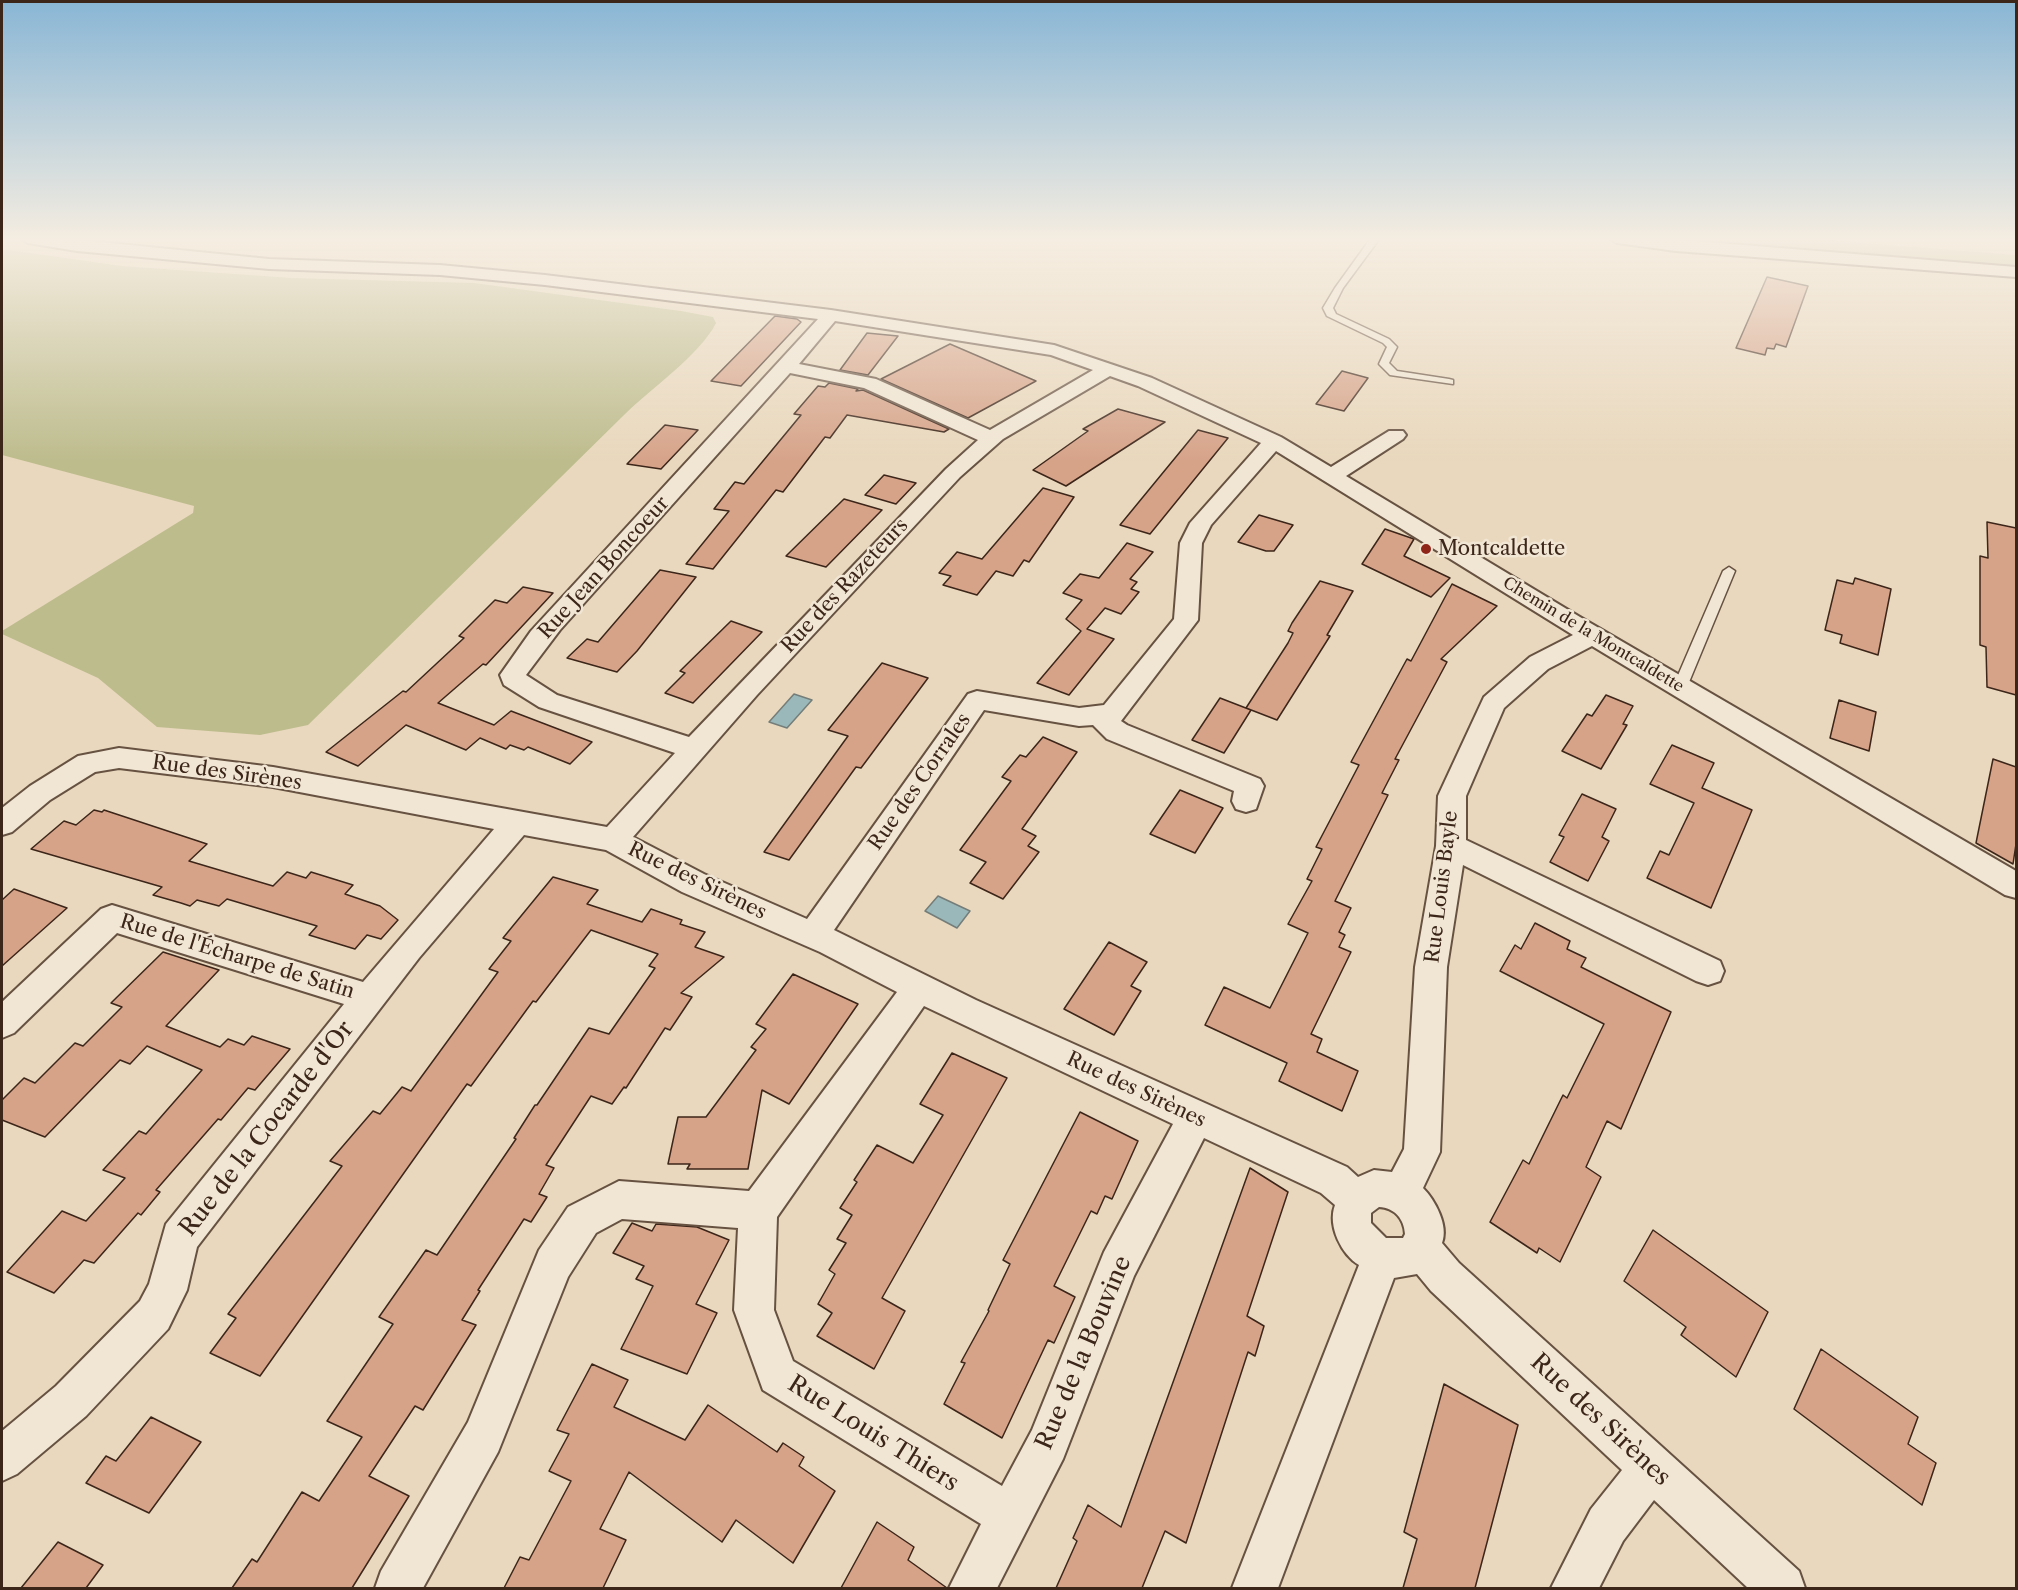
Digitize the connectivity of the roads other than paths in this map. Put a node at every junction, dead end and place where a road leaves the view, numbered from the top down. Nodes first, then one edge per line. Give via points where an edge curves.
1 (807, 312) edge
2 (1330, 312) edge
3 (831, 315) junction
4 (787, 367) junction
5 (1109, 369) junction
6 (1449, 382) dead end
7 (1396, 435) dead end
8 (992, 439) junction
9 (1274, 441) junction
10 (1332, 476) junction
11 (1729, 571) dead end
12 (1592, 636) junction
13 (1680, 687) junction
14 (1099, 715) junction
15 (694, 749) junction
16 (1246, 801) dead end
17 (517, 823) junction
18 (2, 824) edge
19 (613, 840) junction
20 (1451, 846) junction
21 (2016, 886) edge
22 (813, 935) junction
23 (1708, 971) dead end
24 (919, 987) junction
25 (369, 998) junction
26 (2, 1023) edge
27 (1196, 1118) junction
28 (1401, 1194) junction
29 (1356, 1199) junction
30 (758, 1211) junction
31 (1402, 1253) junction
32 (2, 1459) edge
33 (1652, 1468) junction
34 (1010, 1516) junction
35 (398, 1588) edge
36 (972, 1588) edge
37 (1256, 1588) edge
38 (1575, 1588) edge
39 (1782, 1588) edge

1 - 3 street, Chemin de la Montcaldette
2 - 6 lane via 1386,340 1392,348 1384,364 1394,373
3 - 4 street, Rue Jean Boncoeur
3 - 5 street, Chemin de la Montcaldette via 1054,350
4 - 8 street via 868,383
4 - 15 street, Rue Jean Boncoeur via 628,540 532,648 513,675 513,679 548,700
5 - 8 street, Rue des Razeteurs
5 - 9 street, Chemin de la Montcaldette
7 - 10 street
8 - 15 street, Rue des Razeteurs via 953,473
9 - 10 street, Chemin de la Montcaldette
9 - 14 street via 1201,523 1191,543 1186,620 1112,714
10 - 12 street, Chemin de la Montcaldette
11 - 13 lane
12 - 13 street, Chemin de la Montcaldette
12 - 20 street, Rue Louis Bayle via 1539,663 1493,703 1452,796
13 - 21 street, Chemin de la Montcaldette
14 - 16 street via 1117,732 1250,786
14 - 22 street, Rue des Corrales via 1079,717 977,700
15 - 19 street, Rue des Razeteurs
17 - 18 street, Rue des Sirènes via 273,777 119,758 88,764 40,793
17 - 19 street, Rue des Sirènes
17 - 25 street, Rue de la Cocarde d'Or
19 - 22 street, Rue des Sirènes via 693,883
20 - 23 street
20 - 28 street, Rue Louis Bayle via 1431,967 1422,1152
22 - 24 street, Rue des Sirènes
24 - 27 street, Rue des Sirènes
24 - 30 street
25 - 26 street, Rue de l'Écharpe de Satin via 112,918
25 - 32 street, Rue de la Cocarde d'Or via 180,1238 167,1290 154,1315 71,1401
27 - 29 street, Rue des Sirènes via 1334,1180
27 - 34 street, Rue de la Bouvine via 1118,1266 1048,1444
28 - 29 street via 1374,1188
28 - 31 street via 1423,1217 1425,1239
29 - 31 street via 1352,1209 1361,1243
30 - 34 street, Rue Louis Thiers via 754,1310 778,1375
30 - 35 street via 619,1200 582,1220 553,1264 483,1437
31 - 33 street, Rue des Sirènes via 1445,1277
31 - 37 street
33 - 38 street via 1607,1525
33 - 39 street, Rue des Sirènes
34 - 36 street, Rue de la Bouvine

